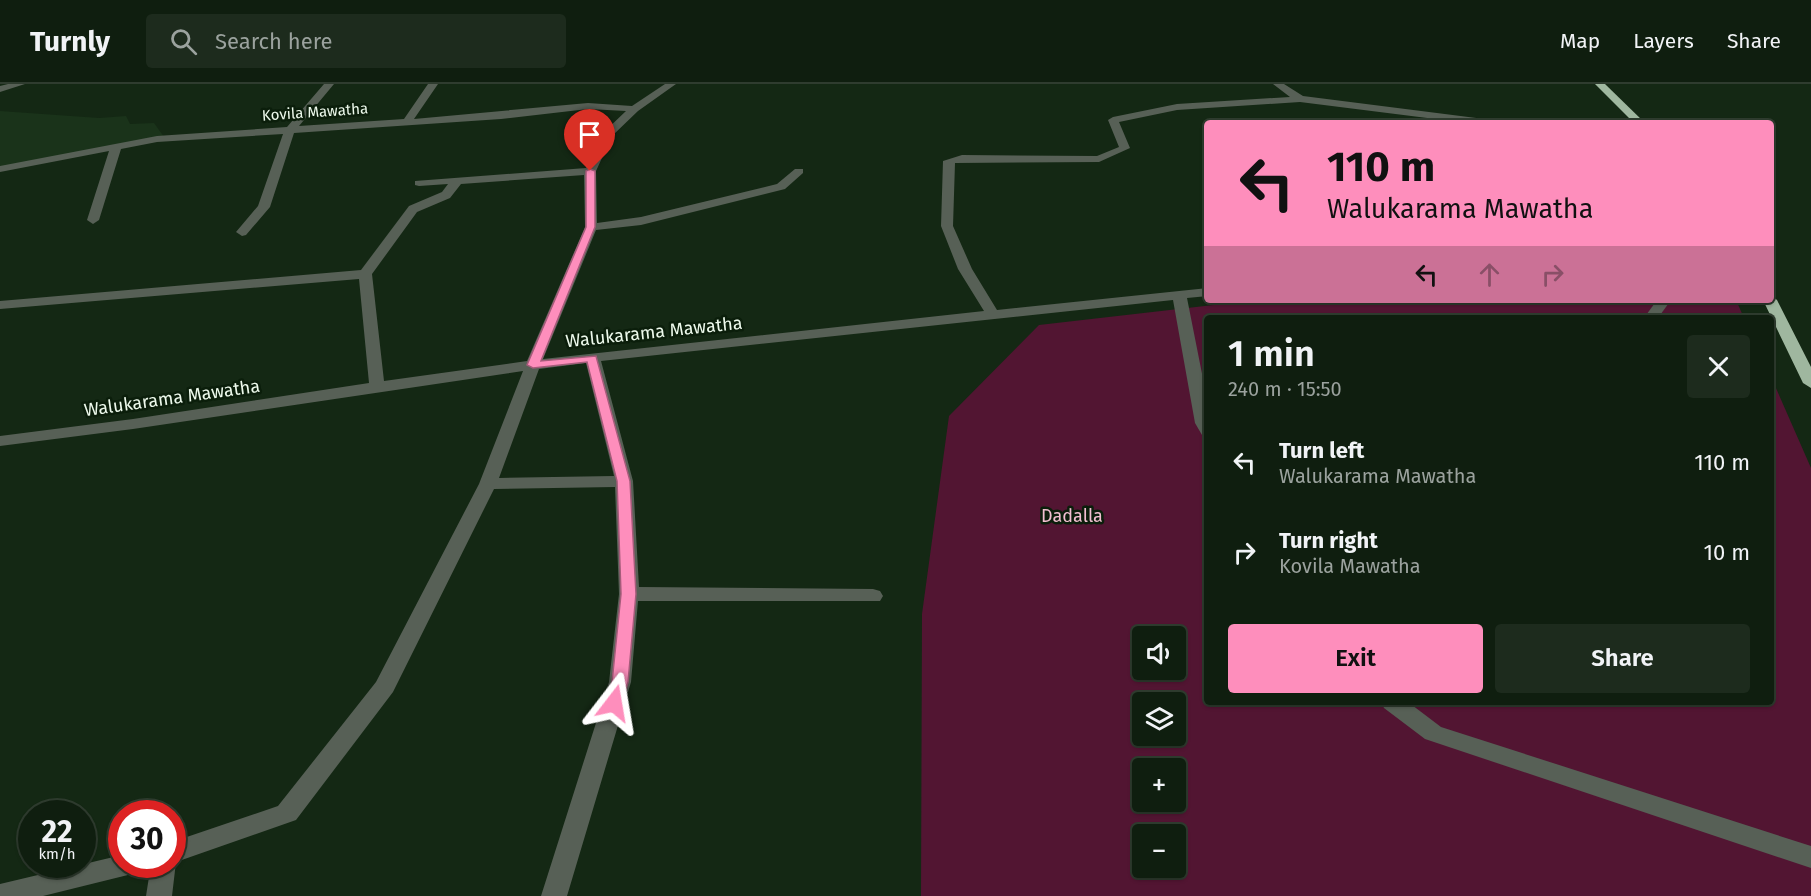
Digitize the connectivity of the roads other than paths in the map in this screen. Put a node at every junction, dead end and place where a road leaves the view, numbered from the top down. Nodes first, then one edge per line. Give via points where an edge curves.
1 (20, 84) edge
2 (330, 84) edge
3 (433, 84) edge
4 (671, 84) edge
5 (1278, 84) edge
6 (1600, 84) edge
7 (0, 88) edge
8 (1300, 99) junction
9 (634, 109) junction
10 (1468, 120) edge
11 (1637, 120) edge
12 (407, 122) junction
13 (290, 130) junction
14 (116, 148) junction
15 (0, 169) edge
16 (590, 171) junction
17 (799, 171) dead end
18 (457, 181) junction
19 (419, 183) dead end
20 (93, 220) dead end
21 (591, 227) junction
22 (242, 232) dead end
23 (365, 274) junction
24 (1204, 293) edge
25 (1179, 296) junction
26 (1771, 303) edge
27 (0, 305) edge
28 (993, 315) junction
29 (592, 358) junction
30 (533, 365) junction
31 (1811, 383) edge
32 (377, 385) junction
33 (1204, 425) edge
34 (0, 441) edge
35 (624, 481) junction
36 (488, 484) junction
37 (629, 594) junction
38 (873, 596) dead end
39 (1396, 705) edge
40 (186, 848) edge
41 (1811, 857) edge
42 (108, 869) edge
43 (162, 878) edge
44 (0, 895) edge
45 (159, 896) edge
46 (554, 896) edge

1 - 7 street
2 - 13 street
3 - 12 street
4 - 9 street
5 - 8 street
6 - 11 highway
8 - 10 street
8 - 28 street via 1177,107 1113,120 1125,148 1100,159 949,161 947,226 965,269
9 - 12 street, Kovila Mawatha via 588,106
9 - 16 street via 607,135
12 - 13 street, Kovila Mawatha
13 - 14 street, Kovila Mawatha via 157,139
13 - 22 street via 264,207
14 - 15 street, Kovila Mawatha
14 - 20 street
16 - 18 street
16 - 21 street
17 - 21 street via 781,186 641,221
18 - 19 street
18 - 23 street via 446,195 413,209
21 - 30 street
23 - 27 street
23 - 32 street
24 - 25 street, Walukarama Mawatha
25 - 28 street, Walukarama Mawatha
25 - 33 street
26 - 31 highway
28 - 29 street, Walukarama Mawatha
29 - 30 street, Walukarama Mawatha
29 - 35 street
30 - 32 street, Walukarama Mawatha
30 - 36 street
32 - 34 street, Walukarama Mawatha via 176,419
35 - 36 street
35 - 37 street
36 - 40 street via 386,686 287,813
37 - 38 street
37 - 46 street via 620,682
39 - 41 street via 1433,733
42 - 44 street
43 - 45 street

